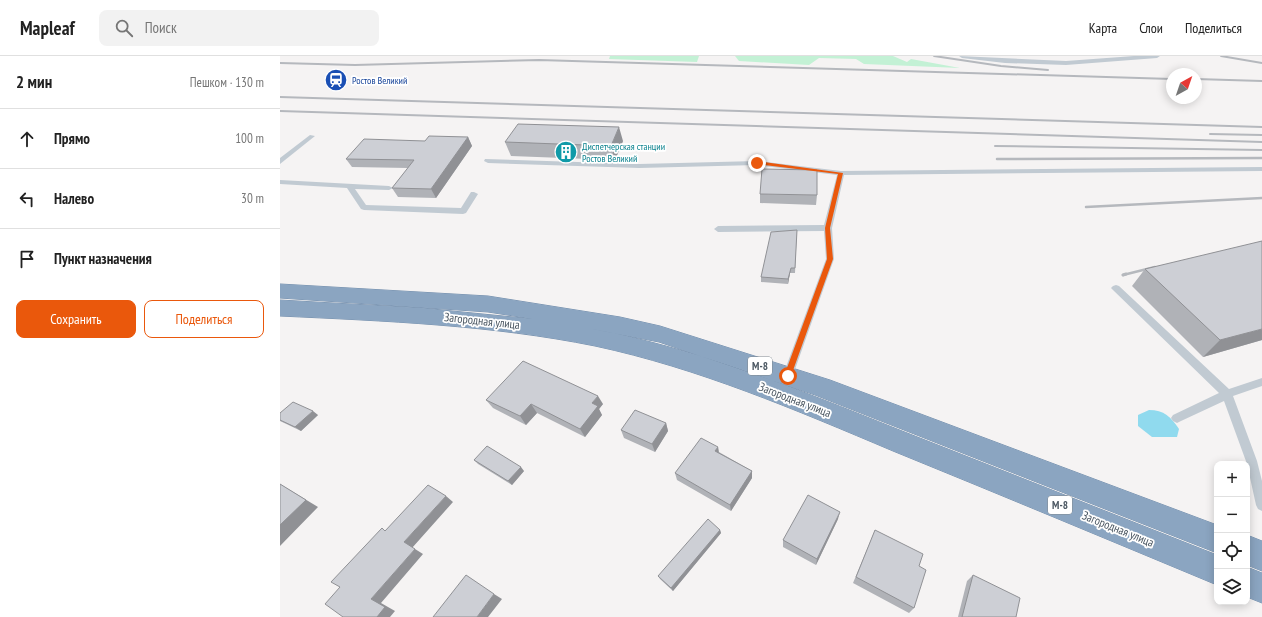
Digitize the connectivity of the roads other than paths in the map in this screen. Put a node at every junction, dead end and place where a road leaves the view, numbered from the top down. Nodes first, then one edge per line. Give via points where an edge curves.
1 (962, 56) edge
2 (1157, 56) edge
3 (312, 136) dead end
4 (488, 160) dead end
5 (280, 162) edge
6 (1262, 169) edge
7 (841, 173) junction
8 (280, 182) edge
9 (349, 186) junction
10 (389, 188) dead end
11 (474, 194) dead end
12 (828, 228) junction
13 (718, 230) dead end
14 (1116, 288) dead end
15 (280, 291) edge
16 (280, 308) edge
17 (788, 376) junction
18 (1262, 382) edge
19 (1227, 394) junction
20 (1177, 418) dead end
21 (1262, 505) edge
22 (1214, 537) edge
23 (1250, 551) edge
24 (1262, 556) edge
25 (1215, 569) edge
26 (1250, 583) edge
27 (1262, 588) edge

1 - 2 lane via 1005,61 1066,63
3 - 5 lane
4 - 7 lane via 639,166 757,163
6 - 7 lane
7 - 12 lane
8 - 9 lane
9 - 10 lane
9 - 11 lane via 364,208 463,211
12 - 13 lane
12 - 17 lane via 830,259
14 - 19 lane
15 - 17 highway, Загородная улица / М-8 via 488,304 550,313 660,334
16 - 25 highway, Загородная улица / М-8 via 483,320 564,332 653,351 814,407
17 - 22 highway, Загородная улица / М-8
18 - 19 lane
19 - 20 lane
19 - 21 lane via 1251,461
23 - 24 highway
26 - 27 highway

